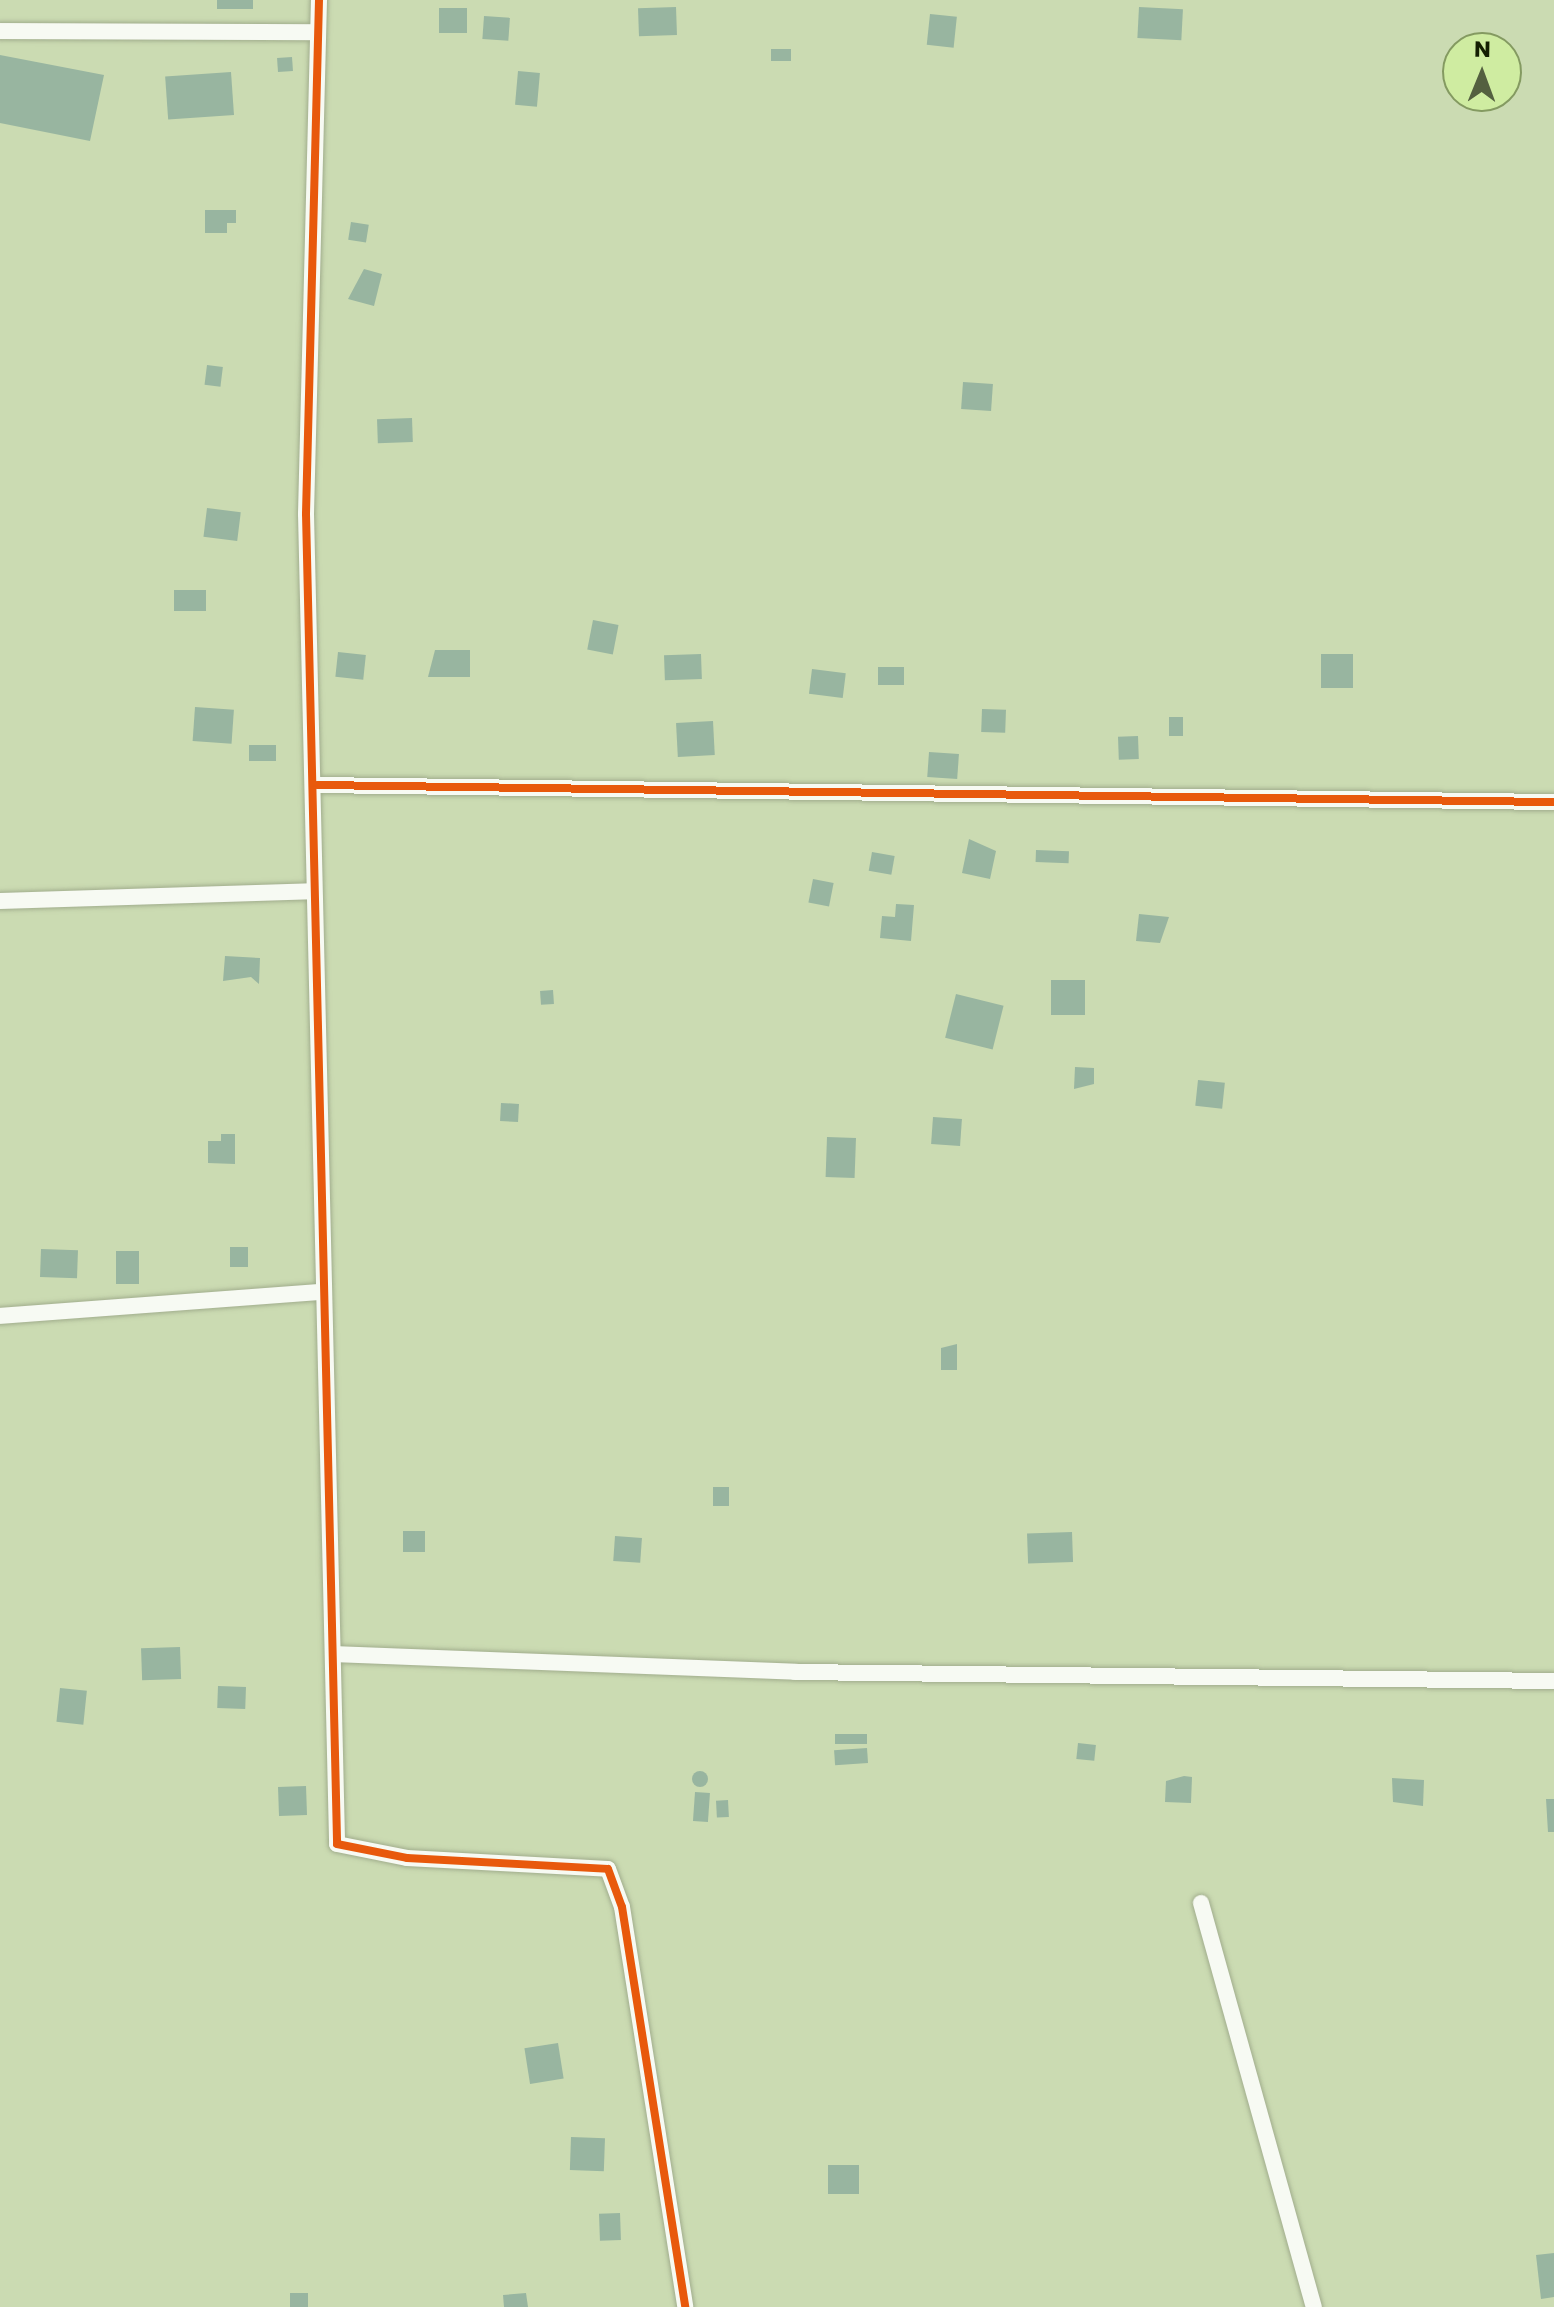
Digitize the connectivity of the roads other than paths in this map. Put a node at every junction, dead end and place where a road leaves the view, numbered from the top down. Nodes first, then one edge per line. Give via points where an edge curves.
1 (319, 0) edge
2 (0, 31) edge
3 (318, 32) junction
4 (317, 785) junction
5 (1554, 802) edge
6 (312, 891) junction
7 (0, 901) edge
8 (321, 1292) junction
9 (0, 1316) edge
10 (334, 1654) junction
11 (1554, 1681) edge
12 (1201, 1903) dead end
13 (685, 2307) edge
14 (1314, 2307) edge

1 - 3 street
2 - 3 street
3 - 4 street via 306,514
4 - 5 street
4 - 6 street
6 - 7 street
6 - 8 street
8 - 9 street
8 - 10 street
10 - 11 street via 795,1672
10 - 13 street via 337,1844 407,1858 608,1869 622,1907
12 - 14 street

